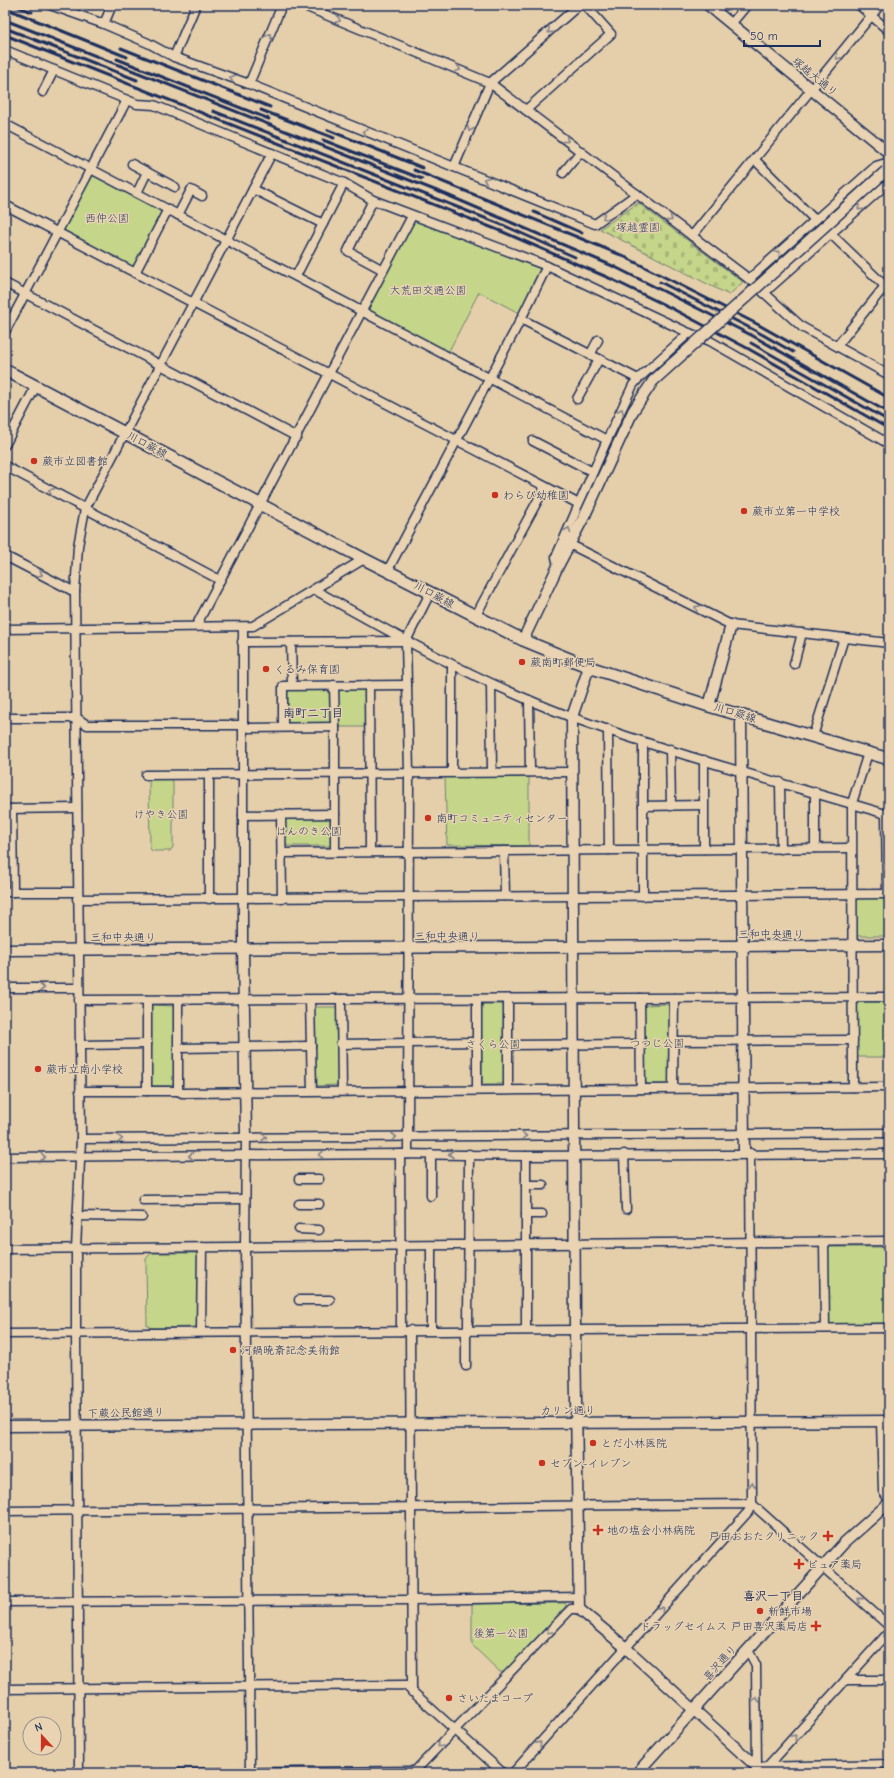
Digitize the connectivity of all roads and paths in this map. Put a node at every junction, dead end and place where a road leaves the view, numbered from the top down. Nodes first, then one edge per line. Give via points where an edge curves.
1 (50, 5) edge
2 (112, 5) edge
3 (196, 5) edge
4 (282, 5) edge
5 (302, 5) edge
6 (579, 5) edge
7 (585, 5) edge
8 (708, 5) edge
9 (747, 5) edge
10 (859, 5) edge
11 (880, 5) edge
12 (872, 16) junction
13 (104, 24) junction
14 (732, 24) junction
15 (889, 31) edge
16 (5, 50) edge
17 (174, 57) junction
18 (54, 70) junction
19 (490, 83) junction
20 (248, 84) junction
21 (811, 89) junction
22 (43, 92) dead end
23 (127, 100) junction
24 (526, 110) junction
25 (5, 124) edge
26 (581, 151) junction
27 (889, 153) edge
28 (272, 154) junction
29 (755, 160) junction
30 (132, 164) dead end
31 (454, 167) junction
32 (888, 167) edge
33 (91, 170) junction
34 (147, 172) junction
35 (563, 173) dead end
36 (889, 182) edge
37 (344, 183) junction
38 (175, 187) dead end
39 (253, 190) junction
40 (136, 193) junction
41 (637, 194) junction
42 (202, 196) dead end
43 (373, 200) junction
44 (5, 205) edge
45 (168, 209) junction
46 (178, 215) junction
47 (412, 216) junction
48 (815, 220) junction
49 (323, 224) junction
50 (58, 233) junction
51 (831, 234) junction
52 (692, 236) junction
53 (227, 241) junction
54 (547, 266) junction
55 (383, 270) junction
56 (135, 273) junction
57 (296, 276) junction
58 (749, 278) junction
59 (5, 283) edge
60 (887, 284) edge
61 (764, 293) junction
62 (25, 294) junction
63 (194, 303) junction
64 (361, 311) junction
65 (521, 319) junction
66 (5, 332) edge
67 (689, 334) junction
68 (598, 340) dead end
69 (837, 346) junction
70 (590, 355) junction
71 (599, 359) junction
72 (160, 365) junction
73 (5, 370) edge
74 (329, 374) junction
75 (889, 375) edge
76 (489, 378) junction
77 (638, 379) junction
78 (36, 386) junction
79 (577, 399) dead end
80 (126, 433) junction
81 (296, 436) junction
82 (607, 440) junction
83 (456, 441) junction
84 (533, 441) dead end
85 (889, 444) edge
86 (5, 445) edge
87 (5, 466) edge
88 (593, 472) junction
89 (545, 487) junction
90 (261, 504) junction
91 (579, 504) junction
92 (86, 509) junction
93 (571, 545) junction
94 (5, 556) edge
95 (364, 559) junction
96 (558, 566) junction
97 (388, 570) junction
98 (220, 580) junction
99 (315, 590) junction
100 (74, 592) junction
101 (430, 593) junction
102 (475, 617) junction
103 (196, 626) junction
104 (732, 626) junction
105 (76, 627) junction
106 (242, 628) junction
107 (5, 629) edge
108 (802, 633) junction
109 (844, 638) junction
110 (524, 640) junction
111 (406, 641) junction
112 (242, 642) junction
113 (291, 642) junction
114 (889, 643) edge
115 (794, 664) dead end
116 (452, 665) junction
117 (588, 667) junction
118 (492, 684) junction
119 (292, 685) junction
120 (334, 685) junction
121 (368, 685) junction
122 (407, 685) junction
123 (529, 700) junction
124 (709, 706) junction
125 (741, 715) junction
126 (572, 717) junction
127 (5, 718) edge
128 (77, 718) junction
129 (243, 725) junction
130 (283, 727) junction
131 (335, 727) junction
132 (608, 729) junction
133 (813, 736) junction
134 (643, 742) junction
135 (670, 749) junction
136 (868, 753) junction
137 (889, 759) edge
138 (704, 760) junction
139 (741, 770) junction
140 (492, 771) junction
141 (530, 771) junction
142 (409, 772) junction
143 (452, 772) junction
144 (571, 772) junction
145 (335, 773) junction
146 (369, 773) junction
147 (243, 774) junction
148 (146, 775) dead end
149 (209, 775) junction
150 (780, 782) junction
151 (815, 792) junction
152 (852, 803) junction
153 (703, 805) junction
154 (643, 806) junction
155 (671, 806) junction
156 (77, 808) junction
157 (8, 809) edge
158 (281, 814) junction
159 (334, 814) junction
160 (888, 814) edge
161 (243, 815) junction
162 (781, 848) junction
163 (815, 848) junction
164 (851, 848) junction
165 (742, 849) junction
166 (572, 850) junction
167 (608, 850) junction
168 (643, 850) junction
169 (704, 850) junction
170 (370, 851) junction
171 (408, 851) junction
172 (504, 851) junction
173 (335, 852) junction
174 (282, 853) junction
175 (9, 892) edge
176 (852, 894) junction
177 (888, 894) edge
178 (77, 895) junction
179 (742, 895) junction
180 (505, 896) junction
181 (572, 896) junction
182 (643, 896) junction
183 (244, 898) junction
184 (408, 898) junction
185 (209, 899) junction
186 (282, 899) junction
187 (889, 945) edge
188 (742, 946) junction
189 (852, 946) junction
190 (573, 947) junction
191 (409, 948) junction
192 (243, 949) junction
193 (5, 950) edge
194 (78, 950) junction
195 (5, 988) edge
196 (78, 988) junction
197 (742, 997) junction
198 (853, 997) junction
199 (889, 997) edge
200 (573, 998) junction
201 (640, 998) junction
202 (674, 998) junction
203 (341, 999) junction
204 (408, 999) junction
205 (477, 999) junction
206 (508, 999) junction
207 (79, 1000) junction
208 (147, 1000) junction
209 (178, 1000) junction
210 (244, 1000) junction
211 (310, 1000) junction
212 (853, 1040) junction
213 (674, 1041) junction
214 (477, 1042) junction
215 (743, 1042) junction
216 (147, 1044) junction
217 (341, 1044) junction
218 (409, 1044) junction
219 (640, 1044) junction
220 (80, 1045) junction
221 (508, 1045) junction
222 (573, 1045) junction
223 (311, 1046) junction
224 (244, 1047) junction
225 (178, 1048) junction
226 (743, 1087) junction
227 (853, 1087) junction
228 (889, 1087) edge
229 (673, 1088) junction
230 (477, 1089) junction
231 (508, 1089) junction
232 (641, 1089) junction
233 (342, 1090) junction
234 (409, 1090) junction
235 (574, 1090) junction
236 (80, 1091) junction
237 (147, 1091) junction
238 (178, 1091) junction
239 (312, 1091) junction
240 (245, 1092) junction
241 (889, 1133) edge
242 (744, 1135) junction
243 (574, 1136) junction
244 (246, 1137) junction
245 (409, 1137) junction
246 (81, 1139) junction
247 (747, 1153) junction
248 (404, 1154) junction
249 (431, 1154) junction
250 (469, 1154) junction
251 (624, 1154) junction
252 (889, 1154) edge
253 (574, 1155) junction
254 (245, 1156) junction
255 (526, 1156) junction
256 (5, 1157) edge
257 (80, 1157) junction
258 (299, 1179) dead end
259 (319, 1179) dead end
260 (526, 1185) junction
261 (543, 1185) dead end
262 (431, 1196) dead end
263 (245, 1199) junction
264 (143, 1200) dead end
265 (299, 1204) dead end
266 (319, 1204) dead end
267 (626, 1209) dead end
268 (526, 1214) junction
269 (542, 1214) dead end
270 (78, 1216) junction
271 (142, 1216) dead end
272 (299, 1229) dead end
273 (319, 1230) dead end
274 (889, 1241) edge
275 (824, 1242) junction
276 (751, 1243) junction
277 (575, 1244) junction
278 (401, 1245) junction
279 (526, 1245) junction
280 (431, 1246) junction
281 (469, 1246) junction
282 (245, 1247) junction
283 (202, 1248) junction
284 (5, 1249) edge
285 (76, 1249) junction
286 (299, 1300) dead end
287 (330, 1300) dead end
288 (752, 1328) junction
289 (825, 1328) junction
290 (889, 1328) edge
291 (526, 1329) junction
292 (410, 1330) junction
293 (431, 1330) junction
294 (467, 1330) junction
295 (575, 1330) junction
296 (401, 1331) junction
297 (202, 1332) junction
298 (245, 1332) junction
299 (76, 1333) junction
300 (5, 1334) edge
301 (466, 1366) dead end
302 (885, 1421) edge
303 (576, 1422) junction
304 (752, 1422) junction
305 (410, 1423) junction
306 (247, 1424) junction
307 (5, 1426) edge
308 (76, 1426) junction
309 (889, 1501) edge
310 (752, 1504) junction
311 (577, 1506) junction
312 (410, 1507) junction
313 (247, 1508) junction
314 (78, 1510) junction
315 (5, 1511) edge
316 (822, 1567) junction
317 (579, 1597) junction
318 (412, 1600) junction
319 (79, 1601) junction
320 (249, 1601) junction
321 (5, 1602) edge
322 (579, 1609) junction
323 (889, 1626) edge
324 (889, 1632) edge
325 (626, 1648) junction
326 (748, 1650) junction
327 (846, 1680) junction
328 (889, 1680) edge
329 (248, 1686) junction
330 (79, 1688) junction
331 (5, 1689) edge
332 (412, 1692) junction
333 (693, 1710) junction
334 (454, 1730) junction
335 (889, 1764) edge
336 (768, 1766) junction
337 (759, 1771) edge
338 (325, 1772) edge
339 (413, 1772) edge
340 (79, 1773) edge
341 (179, 1773) edge
342 (250, 1773) edge
343 (503, 1773) edge
344 (513, 1773) edge
345 (637, 1773) edge

1 - 13 street
2 - 13 street
3 - 17 street
20 -> 4 street
5 -> 19 street
6 -> 19 street
7 - 24 street via 611,34
8 - 14 street, 塚越大通り
9 - 14 street
10 - 12 street
11 - 12 street
12 - 15 street
12 -> 21 street
13 - 17 street
14 - 21 street, 塚越大通り
16 - 18 street
20 -> 17 street
18 - 22 street
18 - 23 street
19 - 24 street
19 -> 31 street
31 -> 20 street
21 - 27 street, 塚越大通り
21 - 29 street
23 - 28 street via 137,104 154,105
23 - 33 street
24 -> 26 street
25 - 33 street
26 - 35 street
26 - 41 street
28 - 37 street
28 - 39 street
29 - 48 street
29 - 52 street
30 - 34 street
41 -> 31 street via 595,224
32 - 48 street via 876,166
32 - 93 street, bridge via 652,381 633,411
33 - 40 street
33 - 50 street
34 - 38 street
34 - 40 street
36 -> 51 street
37 - 43 street
37 - 49 street
39 - 49 street
39 - 53 street
40 - 45 street
41 -> 52 street
42 - 46 street via 191,190
43 - 47 street
43 - 55 street via 348,251
44 - 50 street
45 - 46 street
45 - 56 street
46 - 53 street
47 - 54 street
47 - 55 street
58 -> 48 street
49 - 57 street
50 - 56 street
50 - 62 street
51 - 60 street
51 - 61 street
52 - 58 street
53 - 57 street
53 - 63 street
54 - 65 street
54 - 67 street
55 - 64 street
56 - 63 street
57 - 64 street
58 - 61 street
59 - 62 street
60 - 69 street
61 - 69 street via 802,327
62 - 66 street
62 - 72 street
63 - 72 street
63 - 74 street
64 - 74 street
64 - 76 street
65 - 70 street
65 - 76 street
67 - 77 street
67 - 85 street via 710,341
68 - 70 street
69 - 75 street
70 - 71 street
71 - 77 street
71 - 79 street
72 - 80 street
72 - 81 street
73 - 78 main road, 川口蕨線
74 - 81 street
74 - 83 street
76 - 82 street
76 - 83 street
82 -> 77 street
78 - 80 main road, 川口蕨線
78 - 86 street
80 - 90 main road, 川口蕨線
80 - 92 street
81 - 90 street
82 - 88 street
83 - 89 street
83 - 97 street
84 - 88 street
92 -> 87 street
88 - 91 street
89 - 91 street
89 - 102 street
90 - 95 main road, 川口蕨線
90 - 98 street
96 -> 91 street via 556,557
92 - 98 street
92 - 100 street via 78,546
93 - 96 street
104 -> 93 street
94 -> 100 street
95 - 97 main road, 川口蕨線
95 - 99 street
96 - 110 street
97 - 101 main road, 川口蕨線
98 - 103 street
99 - 106 street via 253,626
99 - 111 street
100 - 105 street
101 - 102 main road, 川口蕨線
101 - 111 street
102 - 110 main road, 川口蕨線
103 - 105 street
103 - 106 street
104 - 108 street
104 - 124 street
105 - 107 street
105 - 128 street
106 - 112 street
108 - 109 street
108 - 115 street
109 - 114 street
109 - 133 street
110 - 117 main road, 川口蕨線
111 - 113 street
111 - 116 street
111 - 122 street
112 - 113 street
112 - 129 street
113 - 119 street
116 - 118 street
116 - 143 street
117 - 124 main road, 川口蕨線
117 - 126 street
118 - 123 street
118 - 140 street
119 - 120 street
119 - 130 street via 283,686
120 - 121 street
120 - 131 street
121 - 122 street
121 - 146 street
122 - 142 street
123 - 126 street
123 - 141 street
124 - 125 main road, 川口蕨線
125 - 133 main road, 川口蕨線
125 - 139 street
126 - 132 street
126 - 144 street
127 - 128 street
128 - 129 street via 87,725
128 - 156 street
129 - 130 street via 249,728
129 - 147 street
130 - 131 street
131 - 145 street
132 - 134 street
132 - 167 street
133 - 136 main road, 川口蕨線
134 - 135 street
134 - 154 street
135 - 138 street
135 - 155 street
136 - 137 main road, 川口蕨線
136 - 152 street
138 - 139 street
138 - 153 street
139 - 150 street
139 - 165 street
140 - 141 street
140 - 143 street
141 - 144 street
142 - 143 street
142 - 146 street
142 - 171 street
144 - 166 street
145 - 146 street
145 - 147 street
145 - 159 street
146 - 170 street
147 - 149 street
147 - 161 street
148 - 149 street
149 - 185 street
150 - 151 street
150 - 162 street
151 - 152 street
151 - 163 street
152 - 160 street
152 - 164 street
153 - 155 street
153 - 169 street
154 - 155 street
154 - 168 street
156 - 157 street
156 - 178 street
157 - 175 street
158 - 159 street
158 - 161 street
158 - 174 street
159 - 173 street
160 - 177 street
161 - 183 street
162 - 163 street
162 - 165 street
163 - 164 street
164 - 176 street
165 - 169 street
165 - 179 street
166 - 167 street
166 - 172 street
166 - 181 street
167 - 168 street
168 - 169 street
168 - 182 street
170 - 171 street
170 - 173 street
171 - 172 street
171 - 184 street
172 - 180 street
173 - 174 street
174 - 186 street
175 - 178 street
176 - 177 street
176 - 179 street
176 - 189 street
178 - 185 street
178 - 194 street
179 - 182 street
179 - 188 street
180 - 181 street
180 - 184 street
181 - 182 street
181 - 190 street
183 - 185 street
183 - 186 street
183 - 192 street
184 - 186 street
184 - 191 street
187 - 189 street, 三和中央通り
188 - 189 street, 三和中央通り
188 - 190 street, 三和中央通り
188 - 197 street
189 - 198 street
190 - 191 street, 三和中央通り
190 - 200 street
191 - 192 street, 三和中央通り
191 - 204 street
192 - 194 street, 三和中央通り
192 - 210 street
193 - 194 street, 三和中央通り
194 - 196 street
195 -> 196 street
196 - 207 street
197 - 198 street
197 - 202 street
197 - 215 street
198 - 199 street
198 - 212 street
200 - 201 street
200 - 206 street
200 - 222 street
201 - 202 street
201 - 219 street
202 - 213 street
203 - 204 street
203 - 211 street
203 - 217 street
204 - 205 street
204 - 218 street
205 - 206 street
205 - 214 street
206 - 221 street
207 - 208 street
207 - 220 street
208 - 209 street
208 - 216 street
209 - 210 street
209 - 225 street
210 - 211 street
210 - 224 street
211 - 223 street
212 - 215 street
212 - 227 street
213 - 215 street
213 - 229 street
214 - 218 street
214 - 230 street
215 - 226 street
216 - 220 street
216 - 237 street
217 - 218 street
217 - 233 street
218 - 234 street
219 - 222 street
219 - 232 street
220 - 236 street
221 - 222 street
221 - 231 street
222 - 235 street
223 - 224 street
223 - 239 street
224 - 225 street
224 - 240 street
225 - 238 street
226 - 227 street
226 - 229 street
226 - 242 street
227 - 228 street
229 - 232 street
230 - 231 street
230 - 234 street
231 - 235 street
232 - 235 street
233 - 234 street
233 - 239 street
234 - 245 street
235 - 243 street
236 - 237 street
236 - 246 street
237 - 238 street
238 - 240 street
239 - 240 street
240 - 244 street
241 - 242 street
242 - 243 street
242 - 247 street
245 -> 243 street
243 - 253 street
244 -> 245 street
246 -> 244 street
244 - 254 street
245 - 248 street
246 - 257 street
247 - 251 street
247 - 252 street
247 - 276 street
248 - 249 street
248 -> 254 street
248 - 278 street
250 -> 249 street
249 - 262 street
250 - 255 street
250 - 281 street
251 - 253 street
251 - 267 street
253 - 255 street
253 - 277 street
254 -> 257 street
254 - 263 street
255 - 260 street
256 -> 257 street
257 - 270 street
258 - 259 street
260 - 261 street
260 - 268 street
263 - 264 street
263 - 282 street
265 - 266 street
268 - 269 street
268 - 279 street
270 - 271 street
270 - 285 street
272 - 273 street
274 - 275 street
275 - 276 street
275 - 289 street
276 - 277 street
276 - 288 street
277 - 279 street
277 - 295 street
278 - 280 street
278 - 282 street
278 - 296 street
279 - 281 street
279 - 291 street
280 - 281 street
280 - 293 street
281 - 294 street
282 - 283 street
282 - 298 street
283 - 285 street
283 - 297 street
284 - 285 street
285 - 299 street
286 - 287 street
288 - 289 street
288 - 295 street
288 - 304 street
289 - 290 street
291 - 294 street
291 - 295 street
292 - 293 street
292 - 296 street
292 - 305 street
293 - 294 street
294 - 301 street
295 - 303 street
296 - 298 street
297 - 298 street
297 - 299 street
298 - 306 street
299 - 300 street
299 - 308 street
302 - 304 street, カリン通り
302 - 309 street via 883,1491
303 - 304 street, カリン通り
303 - 305 street, カリン通り
303 - 311 street
310 -> 304 street
305 - 306 street, カリン通り
305 - 312 street
306 - 308 street, 下蕨公民館通り
306 - 313 street
307 - 308 street, 下蕨公民館通り
308 - 314 street
309 - 316 street, 喜沢通り
310 - 311 street
310 - 316 street
325 -> 310 street via 748,1512
311 - 312 street
311 - 317 street
312 - 313 street
312 - 318 street
313 - 314 street
313 - 320 street
314 - 315 street
314 - 319 street
323 -> 316 street
316 - 326 street, 喜沢通り
317 - 318 street
317 - 322 street
318 - 320 street
318 - 332 street
319 - 320 street
319 - 321 street
319 - 330 street
320 - 329 street
322 - 325 street
322 -> 334 street via 571,1609
324 - 327 street
325 - 333 street
344 -> 325 street
326 - 333 street, 喜沢通り
337 -> 326 street via 756,1666
327 - 328 street
336 -> 327 street
329 - 330 street
329 - 332 street via 405,1685
329 - 342 street
330 - 331 street
330 - 340 street
332 - 334 street
333 - 337 street
333 - 345 street, 喜沢通り
334 -> 339 street
334 - 343 street
335 - 336 street
336 - 337 street
338 - 339 street
338 - 342 street
341 - 342 street

